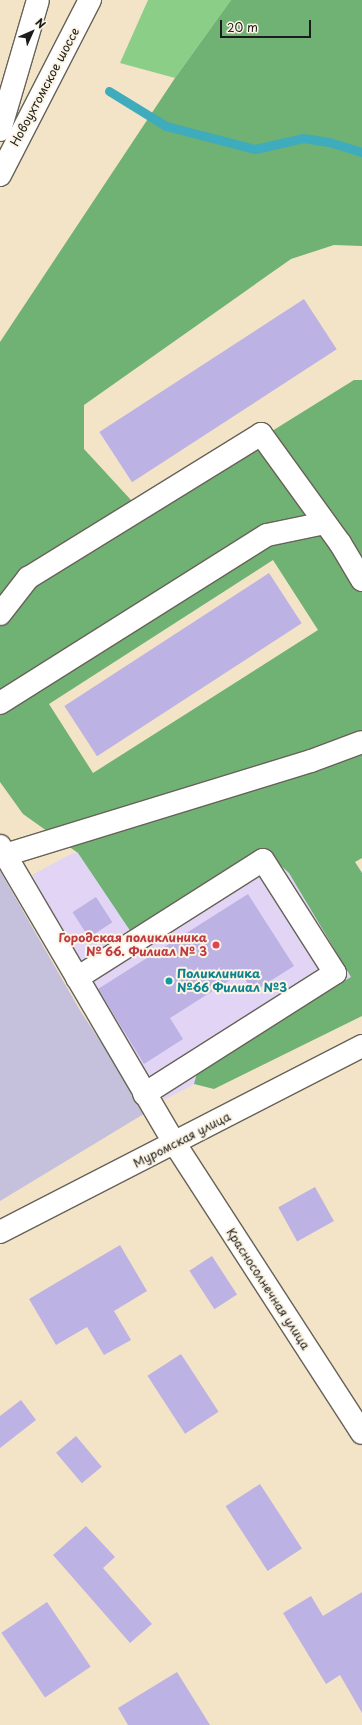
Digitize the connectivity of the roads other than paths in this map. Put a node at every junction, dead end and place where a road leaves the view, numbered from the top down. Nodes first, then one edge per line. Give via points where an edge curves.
1 (38, 0) edge
2 (90, 0) edge
3 (0, 130) edge
4 (0, 174) edge
5 (325, 523) junction
6 (362, 580) edge
7 (0, 614) edge
8 (0, 703) edge
9 (362, 742) edge
10 (2, 851) edge
11 (77, 978) junction
12 (362, 1046) edge
13 (144, 1094) junction
14 (175, 1144) junction
15 (0, 1232) edge
16 (362, 1433) edge

1 - 3 street, Новоухтомское шоссе
2 - 4 street, Новоухтомское шоссе
5 - 6 street
5 - 7 street via 261,434 28,578
5 - 8 street via 267,535
9 - 10 street via 311,761
10 - 11 street, Красносолнечная улица
11 - 13 street, Красносолнечная улица
11 - 13 street via 263,860 335,973
12 - 14 street, Муромская улица
13 - 14 street, Красносолнечная улица
14 - 15 street, Муромская улица
14 - 16 street, Красносолнечная улица

